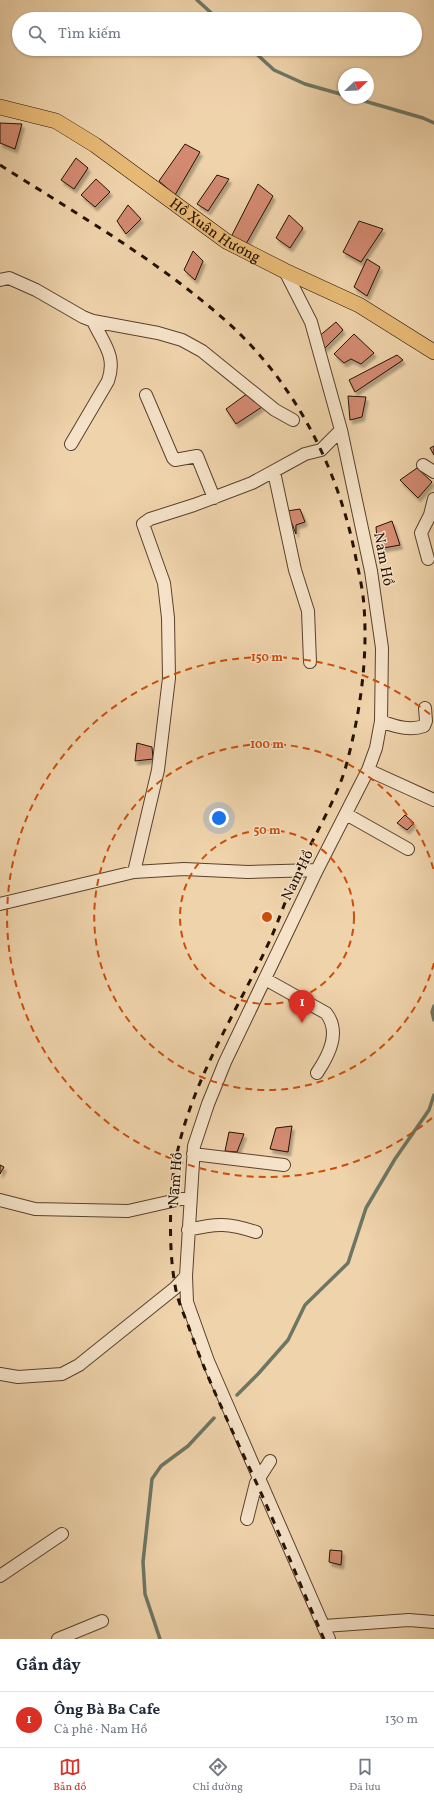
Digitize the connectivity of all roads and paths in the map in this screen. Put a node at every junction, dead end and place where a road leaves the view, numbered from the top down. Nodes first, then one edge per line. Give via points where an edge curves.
1 (0, 107) edge
2 (284, 271) junction
3 (0, 280) edge
4 (93, 321) junction
5 (434, 352) edge
6 (146, 395) dead end
7 (293, 420) dead end
8 (341, 430) junction
9 (71, 444) dead end
10 (423, 465) dead end
11 (274, 472) junction
12 (434, 472) edge
13 (214, 498) junction
14 (434, 499) edge
15 (428, 559) dead end
16 (310, 662) dead end
17 (425, 708) dead end
18 (381, 721) junction
19 (368, 770) junction
20 (434, 800) edge
21 (346, 814) junction
22 (408, 849) dead end
23 (317, 870) junction
24 (134, 872) junction
25 (0, 904) edge
26 (265, 979) junction
27 (317, 1073) dead end
28 (193, 1154) junction
29 (284, 1165) dead end
30 (190, 1197) junction
31 (0, 1200) edge
32 (188, 1230) junction
33 (256, 1232) dead end
34 (186, 1276) junction
35 (0, 1374) edge
36 (270, 1461) dead end
37 (260, 1477) junction
38 (248, 1519) dead end
39 (62, 1534) dead end
40 (0, 1576) edge
41 (102, 1621) dead end
42 (434, 1622) edge
43 (324, 1626) junction
44 (58, 1639) edge
45 (329, 1639) edge

1 - 2 main road, Hồ Xuân Hương via 56,121 94,145 226,241
2 - 5 main road, Hồ Xuân Hương via 359,305
2 - 8 street, Nam Hồ via 311,322
3 - 4 street via 9,278
4 - 7 street via 182,340 202,351 275,410
4 - 9 street via 108,350 112,363 111,371 108,381
6 - 13 street via 173,458 175,460 197,456
8 - 11 street via 321,450 305,454
8 - 18 street, Nam Hồ via 372,571 382,648
10 - 12 street
11 - 13 street
11 - 16 street via 295,570 308,611
13 - 24 street via 150,519 143,524 164,583 168,618 169,678 158,770
14 - 15 street via 422,533
17 - 18 street via 426,721 424,726 418,728 395,728
18 - 19 street, Nam Hồ via 376,748
19 - 20 street
19 - 21 street, Nam Hồ
21 - 22 street
21 - 23 street, Nam Hồ
23 - 24 street via 248,872 184,869
23 - 26 street, Nam Hồ
24 - 25 street
26 - 27 street via 326,1013 331,1020 333,1042 329,1056
26 - 28 street, Nam Hồ via 225,1062 208,1104
28 - 29 street
28 - 30 street, Nam Hồ
30 - 31 street via 113,1212 35,1209
30 - 32 street, Nam Hồ
32 - 33 street via 221,1224
32 - 34 street, Nam Hồ
34 - 35 street via 175,1288 79,1365 62,1374 18,1377
34 - 37 street, Nam Hồ via 187,1302 205,1354
36 - 37 street
37 - 38 street via 256,1483
37 - 43 street, Nam Hồ
39 - 40 street
41 - 44 street
42 - 43 street via 408,1620
43 - 45 street, Nam Hồ

